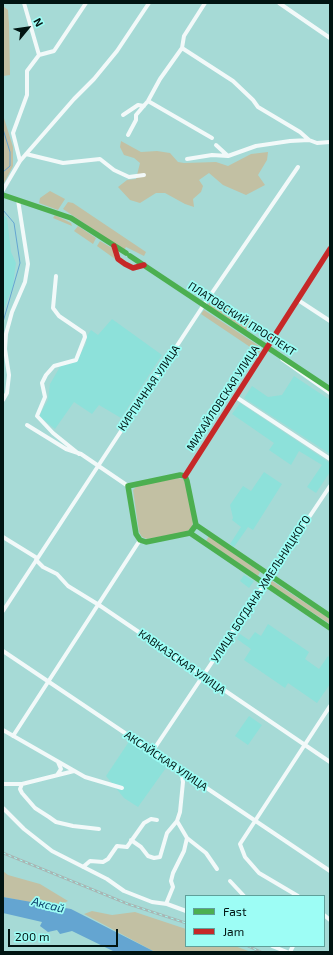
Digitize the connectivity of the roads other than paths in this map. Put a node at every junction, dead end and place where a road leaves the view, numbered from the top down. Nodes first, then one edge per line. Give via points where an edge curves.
1 (24, 3) edge
2 (86, 3) edge
3 (149, 3) edge
4 (205, 3) edge
5 (279, 3) edge
6 (330, 38) edge
7 (182, 48) junction
8 (39, 56) junction
9 (148, 101) junction
10 (144, 106) junction
11 (123, 115) dead end
12 (128, 135) dead end
13 (212, 138) dead end
14 (307, 140) junction
15 (330, 142) edge
16 (216, 146) dead end
17 (26, 154) junction
18 (228, 156) junction
19 (187, 160) dead end
20 (20, 161) junction
21 (298, 167) dead end
22 (144, 175) dead end
23 (3, 190) edge
24 (3, 195) edge
25 (18, 200) junction
26 (114, 245) junction
27 (330, 249) edge
28 (144, 266) junction
29 (56, 276) dead end
30 (298, 300) junction
31 (203, 306) junction
32 (330, 321) edge
33 (267, 348) junction
34 (330, 390) edge
35 (330, 393) edge
36 (236, 397) junction
37 (3, 400) edge
38 (27, 425) dead end
39 (79, 454) junction
40 (330, 459) edge
41 (97, 466) junction
42 (185, 476) junction
43 (128, 486) junction
44 (330, 486) edge
45 (196, 525) junction
46 (190, 533) junction
47 (3, 537) edge
48 (140, 540) junction
49 (36, 559) junction
50 (269, 576) junction
51 (264, 584) junction
52 (99, 605) junction
53 (3, 611) edge
54 (330, 616) edge
55 (330, 628) edge
56 (3, 651) edge
57 (203, 677) junction
58 (49, 682) junction
59 (330, 706) edge
60 (3, 730) edge
61 (12, 736) junction
62 (305, 745) junction
63 (152, 752) junction
64 (57, 762) junction
65 (330, 762) edge
66 (176, 767) junction
67 (74, 771) junction
68 (58, 775) junction
69 (3, 784) edge
70 (22, 784) junction
71 (122, 788) dead end
72 (3, 808) edge
73 (157, 820) dead end
74 (254, 820) junction
75 (177, 821) junction
76 (99, 829) dead end
77 (187, 838) junction
78 (131, 840) junction
79 (83, 867) junction
80 (217, 869) dead end
81 (330, 872) edge
82 (230, 881) dead end
83 (243, 895) edge
84 (296, 895) edge
85 (166, 904) junction
86 (185, 911) edge
87 (275, 947) edge
88 (289, 952) edge

1 - 8 street
2 - 8 street via 54,51
3 - 17 street via 117,52
4 - 7 street via 184,36
5 - 6 street
7 - 9 street
7 - 14 street via 234,81 258,107 300,132
8 - 20 street via 27,71 26,95 13,133
9 - 10 street
9 - 13 street
10 - 11 street via 138,105
10 - 12 street via 136,115
14 - 15 street via 317,143
14 - 18 street via 256,146
16 - 18 street
17 - 20 street
17 - 22 street via 63,163 100,159 129,177
18 - 19 street via 212,155
20 - 23 street
21 - 31 street, КИРПИЧНАЯ УЛИЦА
24 - 25 street, ПЛАТОВСКИЙ ПРОСПЕКТ
25 - 26 street, ПЛАТОВСКИЙ ПРОСПЕКТ via 71,218
25 - 37 street via 28,264 25,282 6,334 5,349 10,375
26 - 28 street, ПЛАТОВСКИЙ ПРОСПЕКТ
26 - 28 street, ПЛАТОВСКИЙ ПРОСПЕКТ via 118,259 125,264 133,268
27 - 30 street, МИХАЙЛОВСКАЯ УЛИЦА
28 - 31 street, ПЛАТОВСКИЙ ПРОСПЕКТ
29 - 39 street via 53,308 59,316 84,333 85,337 76,360 54,366 46,375 42,383 45,397 37,416
30 - 32 street
30 - 33 street, МИХАЙЛОВСКАЯ УЛИЦА
31 - 33 street, ПЛАТОВСКИЙ ПРОСПЕКТ
31 - 41 street, КИРПИЧНАЯ УЛИЦА
33 - 34 street, ПЛАТОВСКИЙ ПРОСПЕКТ
33 - 35 street
33 - 36 street, МИХАЙЛОВСКАЯ УЛИЦА
36 - 40 street
36 - 42 street, МИХАЙЛОВСКАЯ УЛИЦА
38 - 39 street via 60,446
39 - 41 street
41 - 43 street
41 - 49 street, КИРПИЧНАЯ УЛИЦА
42 - 43 street
42 - 45 street
43 - 48 street via 136,534
44 - 50 street, УЛИЦА БОГДАНА ХМЕЛЬНИЦКОГО
45 - 46 street
45 - 50 street
46 - 48 street via 146,542
46 - 51 street
47 - 49 street, КАВКАЗСКАЯ УЛИЦА
48 - 52 street
49 - 52 street, КАВКАЗСКАЯ УЛИЦА via 43,567 57,574 68,586
49 - 53 street, КИРПИЧНАЯ УЛИЦА
50 - 51 street, УЛИЦА БОГДАНА ХМЕЛЬНИЦКОГО
50 - 54 street
51 - 55 street
51 - 57 street, УЛИЦА БОГДАНА ХМЕЛЬНИЦКОГО
52 - 57 street, КАВКАЗСКАЯ УЛИЦА
52 - 58 street
56 - 58 street, АКСАЙСКАЯ УЛИЦА
57 - 62 street, КАВКАЗСКАЯ УЛИЦА
57 - 63 street, УЛИЦА БОГДАНА ХМЕЛЬНИЦКОГО
58 - 61 street
58 - 63 street, АКСАЙСКАЯ УЛИЦА
59 - 62 street
60 - 61 street
61 - 64 street
62 - 65 street, КАВКАЗСКАЯ УЛИЦА
62 - 74 street
63 - 66 street, АКСАЙСКАЯ УЛИЦА
64 - 67 street
64 - 68 street via 61,769
66 - 74 street, АКСАЙСКАЯ УЛИЦА
66 - 75 street via 183,782
67 - 68 street
67 - 71 street via 85,778
68 - 70 street
69 - 70 street
70 - 76 street via 22,793 35,808 49,817 68,824
72 - 79 street via 52,851
73 - 78 street via 151,819 144,823
74 - 81 street, АКСАЙСКАЯ УЛИЦА
74 - 84 street via 240,844 244,856 259,873
75 - 77 street
75 - 78 street via 167,832 160,857 148,856
77 - 80 street via 206,854
77 - 85 street via 184,851 173,872 173,887
78 - 79 street via 127,847 117,846 103,862 90,861
79 - 85 street via 124,891 152,902
82 - 83 street
85 - 86 street
87 - 88 street

